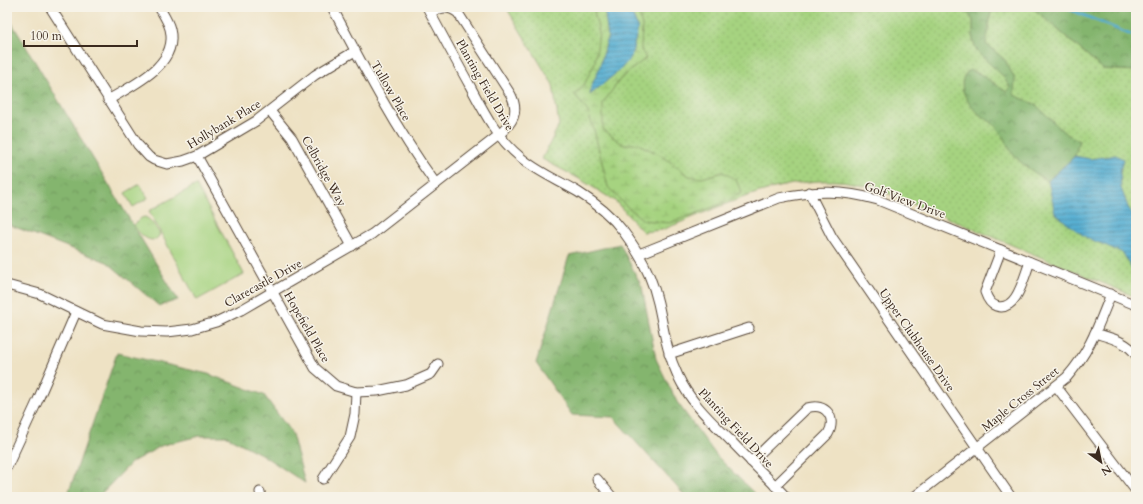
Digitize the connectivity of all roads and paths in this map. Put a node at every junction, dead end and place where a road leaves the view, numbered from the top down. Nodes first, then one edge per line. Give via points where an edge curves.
1 (50, 7) edge
2 (159, 7) edge
3 (332, 7) edge
4 (428, 10) edge
5 (354, 50) junction
6 (108, 100) junction
7 (270, 111) junction
8 (499, 135) junction
9 (197, 156) junction
10 (436, 184) junction
11 (810, 192) junction
12 (352, 246) junction
13 (1001, 250) junction
14 (639, 254) junction
15 (1030, 262) junction
16 (7, 285) edge
17 (273, 292) junction
18 (1111, 294) junction
19 (1136, 305) edge
20 (76, 312) junction
21 (749, 328) dead end
22 (1095, 333) junction
23 (669, 354) junction
24 (1136, 355) edge
25 (438, 364) dead end
26 (1056, 386) junction
27 (356, 392) junction
28 (977, 448) junction
29 (751, 462) junction
30 (7, 467) edge
31 (323, 479) dead end
32 (597, 479) dead end
33 (775, 486) junction
34 (1136, 491) edge
35 (612, 497) edge
36 (786, 497) edge
37 (914, 497) edge
38 (1011, 497) edge

1 - 6 street, Hollybank Place
2 - 6 street via 167,20 171,35 171,44 165,58 153,72
3 - 5 street, Tullow Place
4 - 8 street, Planting Field Drive
4 - 8 street, Clarecastle Drive via 447,7 458,13 511,95 515,106 514,114 508,126
5 - 7 street, Hollybank Place via 315,75
5 - 10 street, Tullow Place via 404,138
6 - 9 street, Hollybank Place via 149,157 167,164
7 - 9 street, Hollybank Place
7 - 12 street, Celbridge Way via 292,138
8 - 10 street, Clarecastle Drive
8 - 14 street, Planting Field Drive via 531,166 594,203 622,229
9 - 17 street, Hopefield Place
10 - 12 street, Clarecastle Drive via 372,234
11 - 13 street, Golf View Drive via 845,193 878,200
11 - 14 street, Golf View Drive via 765,203
11 - 28 street, Upper Clubhouse Drive via 832,237
12 - 17 street, Clarecastle Drive
13 - 15 street, Golf View Drive
13 - 15 street via 985,292 989,301 998,306 1007,306 1015,300
14 - 23 street, Planting Field Drive via 654,289
15 - 18 street, Golf View Drive
16 - 20 street, Clarecastle Drive via 40,294
17 - 20 street, Clarecastle Drive via 216,322 192,329 167,332 141,331 102,324
17 - 27 street, Hopefield Place via 315,368 336,386
18 - 19 street, Golf View Drive
18 - 22 street, Maple Cross Street
20 - 30 street
21 - 23 street
22 - 24 street via 1127,345
22 - 26 street, Maple Cross Street via 1078,365
23 - 29 street, Planting Field Drive via 678,376 694,402
25 - 27 street, Hopefield Place via 431,374 406,385
26 - 28 street, Maple Cross Street
26 - 34 street
27 - 31 street via 350,437
28 - 37 street, Maple Cross Street
28 - 38 street, Upper Clubhouse Drive
29 - 33 street, Planting Field Drive
29 - 33 street via 807,408 817,406 830,415 832,425 828,434
32 - 35 street
33 - 36 street, Planting Field Drive

